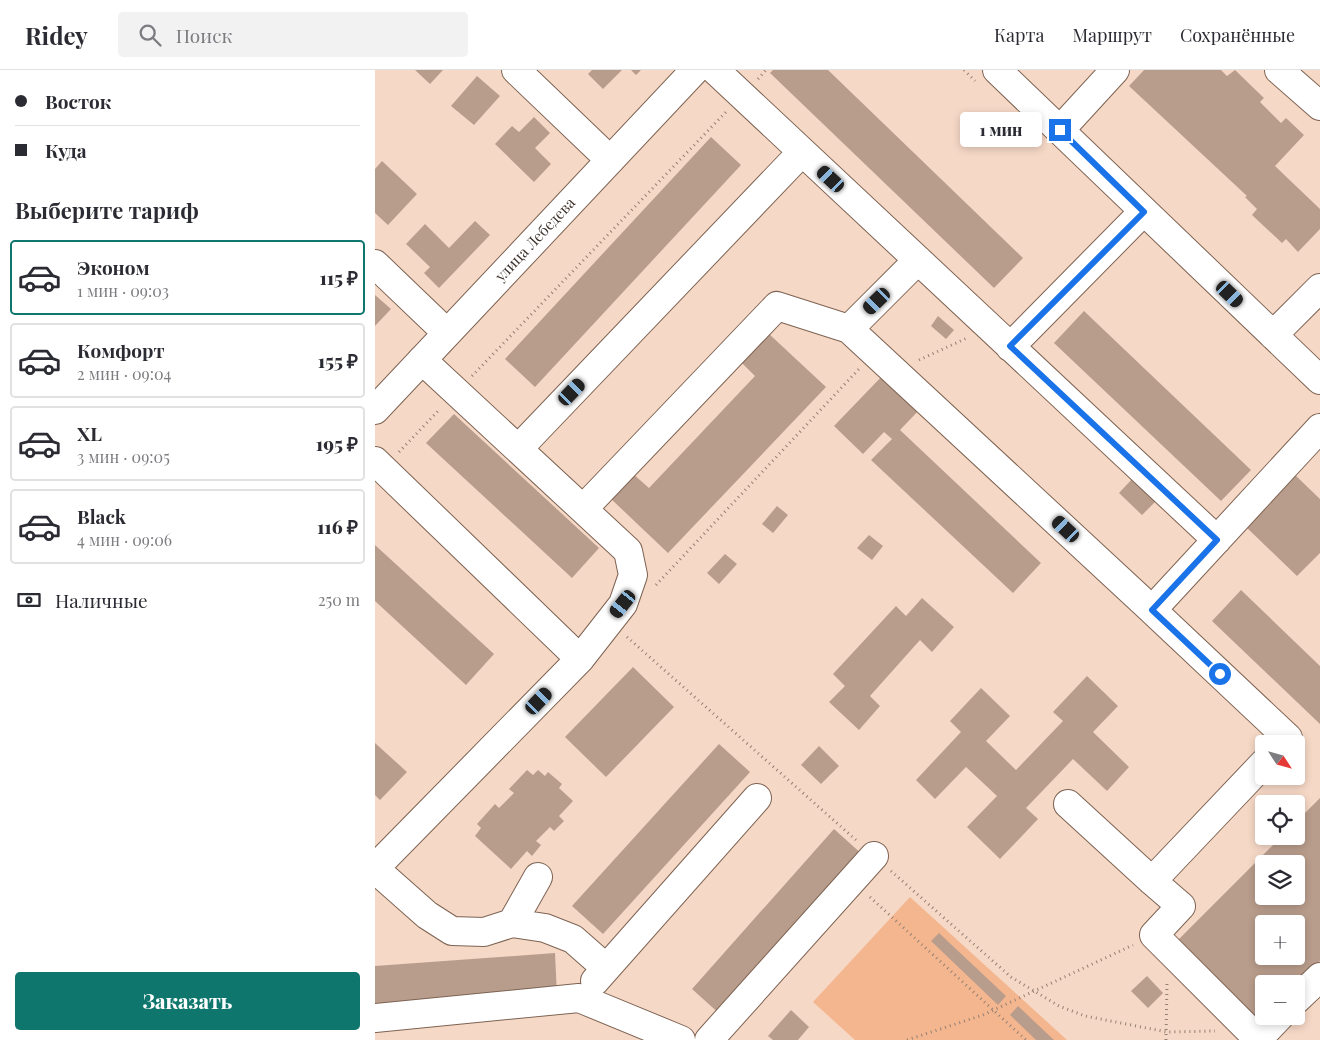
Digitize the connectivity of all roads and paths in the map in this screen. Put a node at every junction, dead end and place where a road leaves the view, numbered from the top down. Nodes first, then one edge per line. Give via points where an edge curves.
1 (516, 70) edge
2 (695, 70) edge
3 (715, 70) edge
4 (766, 70) edge
5 (997, 70) edge
6 (1115, 70) edge
7 (1279, 70) edge
8 (742, 96) junction
9 (1320, 106) edge
10 (1060, 130) junction
11 (802, 152) junction
12 (610, 160) junction
13 (1144, 212) junction
14 (918, 260) junction
15 (375, 264) edge
16 (1320, 288) edge
17 (849, 329) junction
18 (447, 333) junction
19 (1273, 335) junction
20 (1001, 338) junction
21 (875, 352) junction
22 (422, 360) junction
23 (911, 363) dead end
24 (1320, 380) edge
25 (457, 392) junction
26 (375, 410) edge
27 (1315, 442) edge
28 (517, 449) junction
29 (379, 465) edge
30 (583, 509) junction
31 (1217, 540) junction
32 (650, 591) dead end
33 (1152, 610) junction
34 (623, 634) dead end
35 (579, 659) junction
36 (1285, 735) edge
37 (1255, 772) edge
38 (757, 798) dead end
39 (1068, 804) dead end
40 (874, 856) junction
41 (375, 869) edge
42 (538, 877) dead end
43 (852, 880) junction
44 (1152, 880) junction
45 (512, 923) junction
46 (1160, 941) junction
47 (606, 968) junction
48 (1320, 977) edge
49 (1035, 991) junction
50 (1305, 991) edge
51 (579, 998) junction
52 (994, 1010) junction
53 (375, 1018) edge
54 (1271, 1025) edge
55 (1217, 1031) dead end
56 (1167, 1032) junction
57 (681, 1040) edge
58 (709, 1040) edge
59 (907, 1040) edge
60 (1026, 1040) edge
61 (1167, 1040) edge

1 - 12 street
2 - 12 street, улица Лебедева
3 - 8 street
4 - 8 path
5 - 10 street
6 - 10 street
7 - 9 street
8 - 11 street
8 - 25 path
10 - 13 street
11 - 14 street
11 - 28 street
12 - 18 street, улица Лебедева
13 - 19 street
13 - 20 street
14 - 17 street
14 - 20 street
15 - 18 street
16 - 19 street
17 - 21 street
17 - 30 street via 777,306
18 - 22 street, улица Лебедева
19 - 24 street
20 - 23 path via 956,342 932,356
20 - 31 street
21 - 32 path
21 - 33 street
22 - 25 street
22 - 26 street, улица Лебедева
25 - 28 street
25 - 29 path
27 - 31 street
28 - 30 street
29 - 35 street
30 - 35 street via 628,551 633,575 623,604
31 - 33 street
33 - 36 street
34 - 40 path
35 - 41 street
37 - 44 street
38 - 47 street
39 - 44 street
40 - 43 street
40 - 49 path via 1011,977
41 - 45 street via 427,915 452,932 485,932
42 - 45 street
43 - 52 path
43 - 58 street
44 - 46 street via 1181,906
45 - 47 street via 545,928 573,939
46 - 49 path
46 - 54 street via 1258,1039
46 - 56 path
47 - 51 street
48 - 50 street
49 - 52 path
49 - 56 path via 1059,1006 1085,1016
51 - 53 street
51 - 57 street
52 - 59 path
52 - 60 path
55 - 56 path
56 - 61 path

